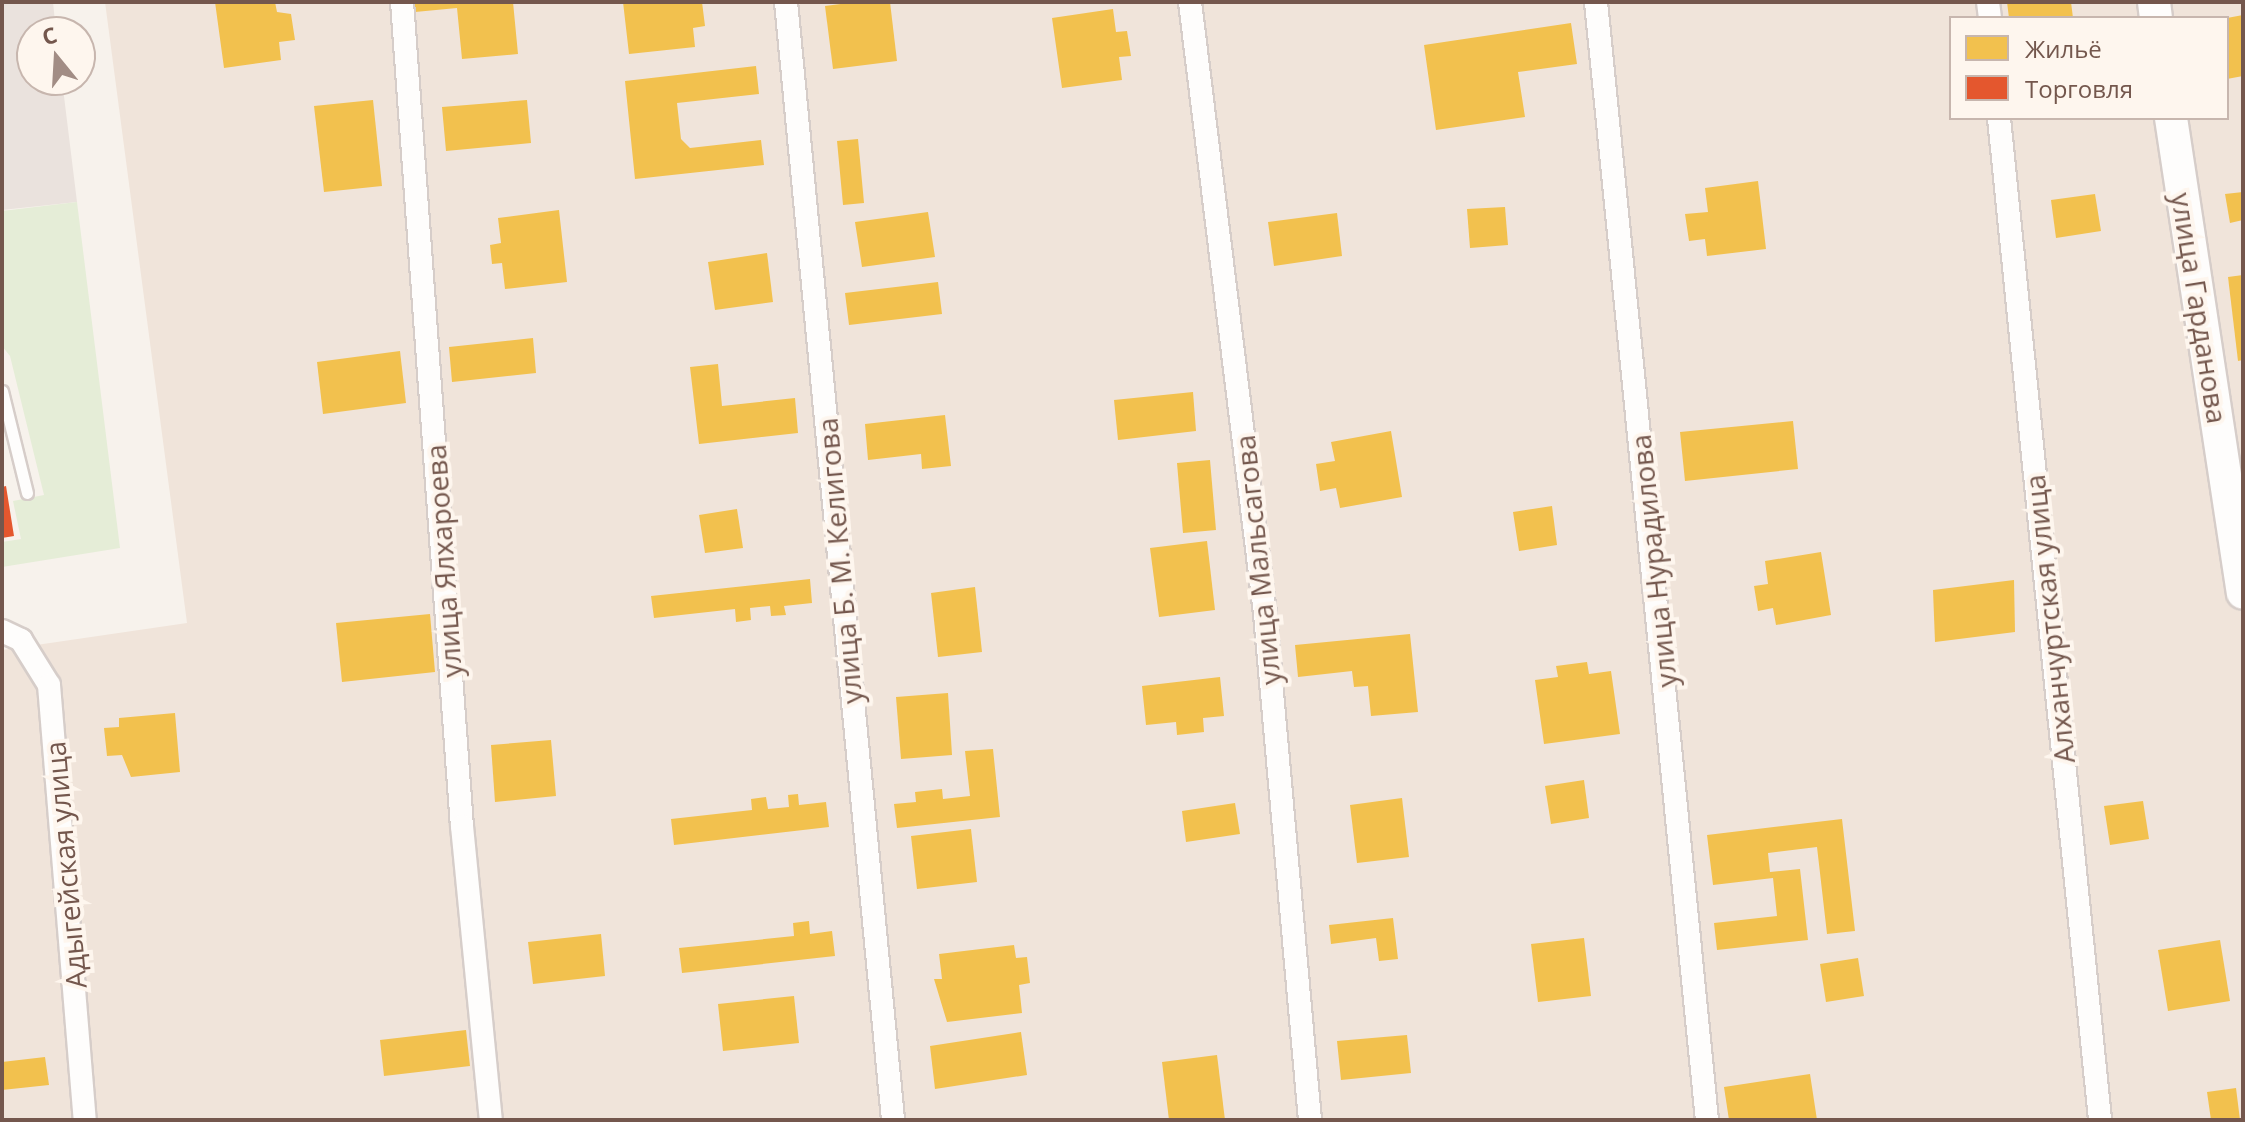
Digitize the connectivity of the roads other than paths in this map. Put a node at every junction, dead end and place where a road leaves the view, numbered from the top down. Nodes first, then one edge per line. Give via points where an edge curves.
1 (402, 2) edge
2 (786, 2) edge
3 (1190, 2) edge
4 (1596, 2) edge
5 (1999, 120) edge
6 (2171, 120) edge
7 (2, 391) edge
8 (12, 432) junction
9 (2, 446) edge
10 (27, 493) dead end
11 (2243, 593) edge
12 (2, 631) edge
13 (85, 1120) edge
14 (491, 1120) edge
15 (893, 1120) edge
16 (1310, 1120) edge
17 (1707, 1120) edge
18 (2100, 1120) edge

1 - 14 street, улица Ялхароева via 462,826
2 - 15 street, улица Б. М. Келигова
3 - 16 street, улица Мальсагова via 1265,614
4 - 17 street, улица Нурадилова
5 - 18 street, Алханчуртская улица
6 - 11 street, улица Гарданова
7 - 8 lane
8 - 9 lane
8 - 10 lane
12 - 13 street, Адыгейская улица via 21,640 49,685

